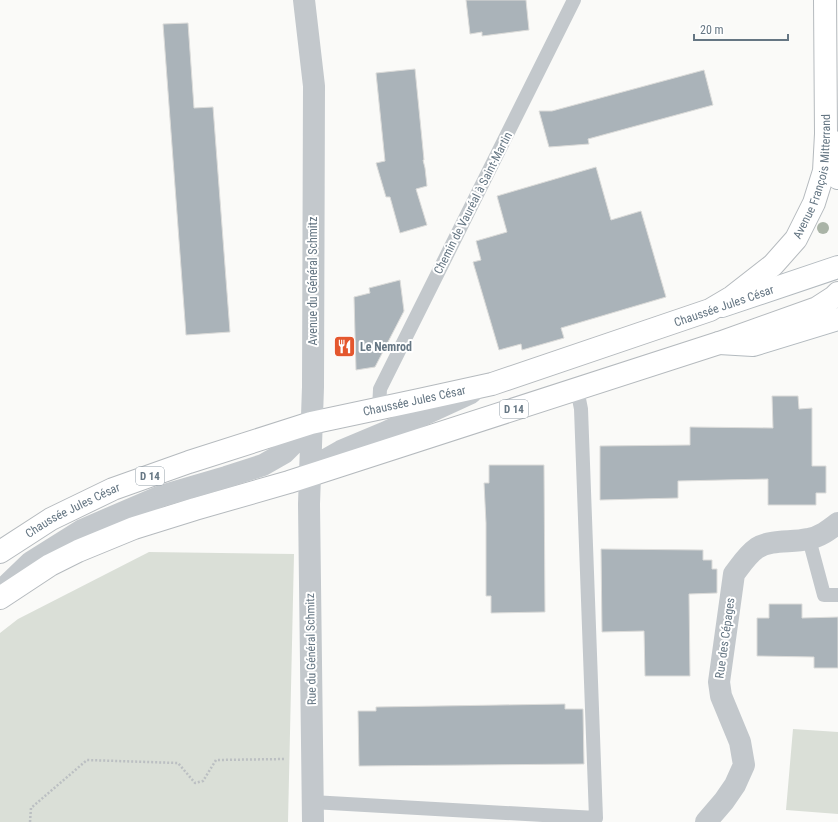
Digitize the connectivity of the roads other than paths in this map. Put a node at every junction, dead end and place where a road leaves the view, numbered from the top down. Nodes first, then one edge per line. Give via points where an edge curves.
1 (304, 0) edge
2 (574, 0) edge
3 (825, 0) edge
4 (838, 178) edge
5 (838, 267) edge
6 (838, 293) edge
7 (710, 310) junction
8 (838, 319) edge
9 (719, 343) junction
10 (492, 384) junction
11 (577, 389) junction
12 (379, 409) junction
13 (312, 423) junction
14 (309, 476) junction
15 (838, 523) edge
16 (809, 539) junction
17 (0, 552) edge
18 (0, 592) edge
19 (838, 595) edge
20 (0, 598) edge
21 (312, 812) edge
22 (706, 822) edge

1 - 13 street, Avenue du Général Schmitz via 314,86
2 - 12 lane, Chemin de Vauréal à Saint-Martin via 380,389
3 - 4 main road via 831,137
3 - 7 main road, Avenue François Mitterrand via 824,171 814,203 796,239 773,265
5 - 7 main road, Chaussée Jules César / D 14
6 - 9 main road via 817,308
7 - 10 main road, Chaussée Jules César / D 14
8 - 9 main road, D 14 via 753,345
9 - 11 main road, D 14
10 - 12 main road, Chaussée Jules César / D 14
10 - 14 street via 341,451 318,464
11 - 14 main road, D 14
11 - 21 lane via 582,409 596,818
12 - 13 main road, Chaussée Jules César / D 14
13 - 14 street, Avenue du Général Schmitz
13 - 17 main road, Chaussée Jules César / D 14 via 113,489 51,519
13 - 18 street via 284,453 263,464 161,496 82,530 31,562
14 - 20 main road, D 14 via 134,528 50,565
14 - 21 street, Rue du Général Schmitz
15 - 16 street, Rue des Cépages via 826,532
16 - 19 lane via 824,595
16 - 22 street, Rue des Cépages via 767,543 744,560 734,574 719,682 721,696 740,742 744,765 736,785

